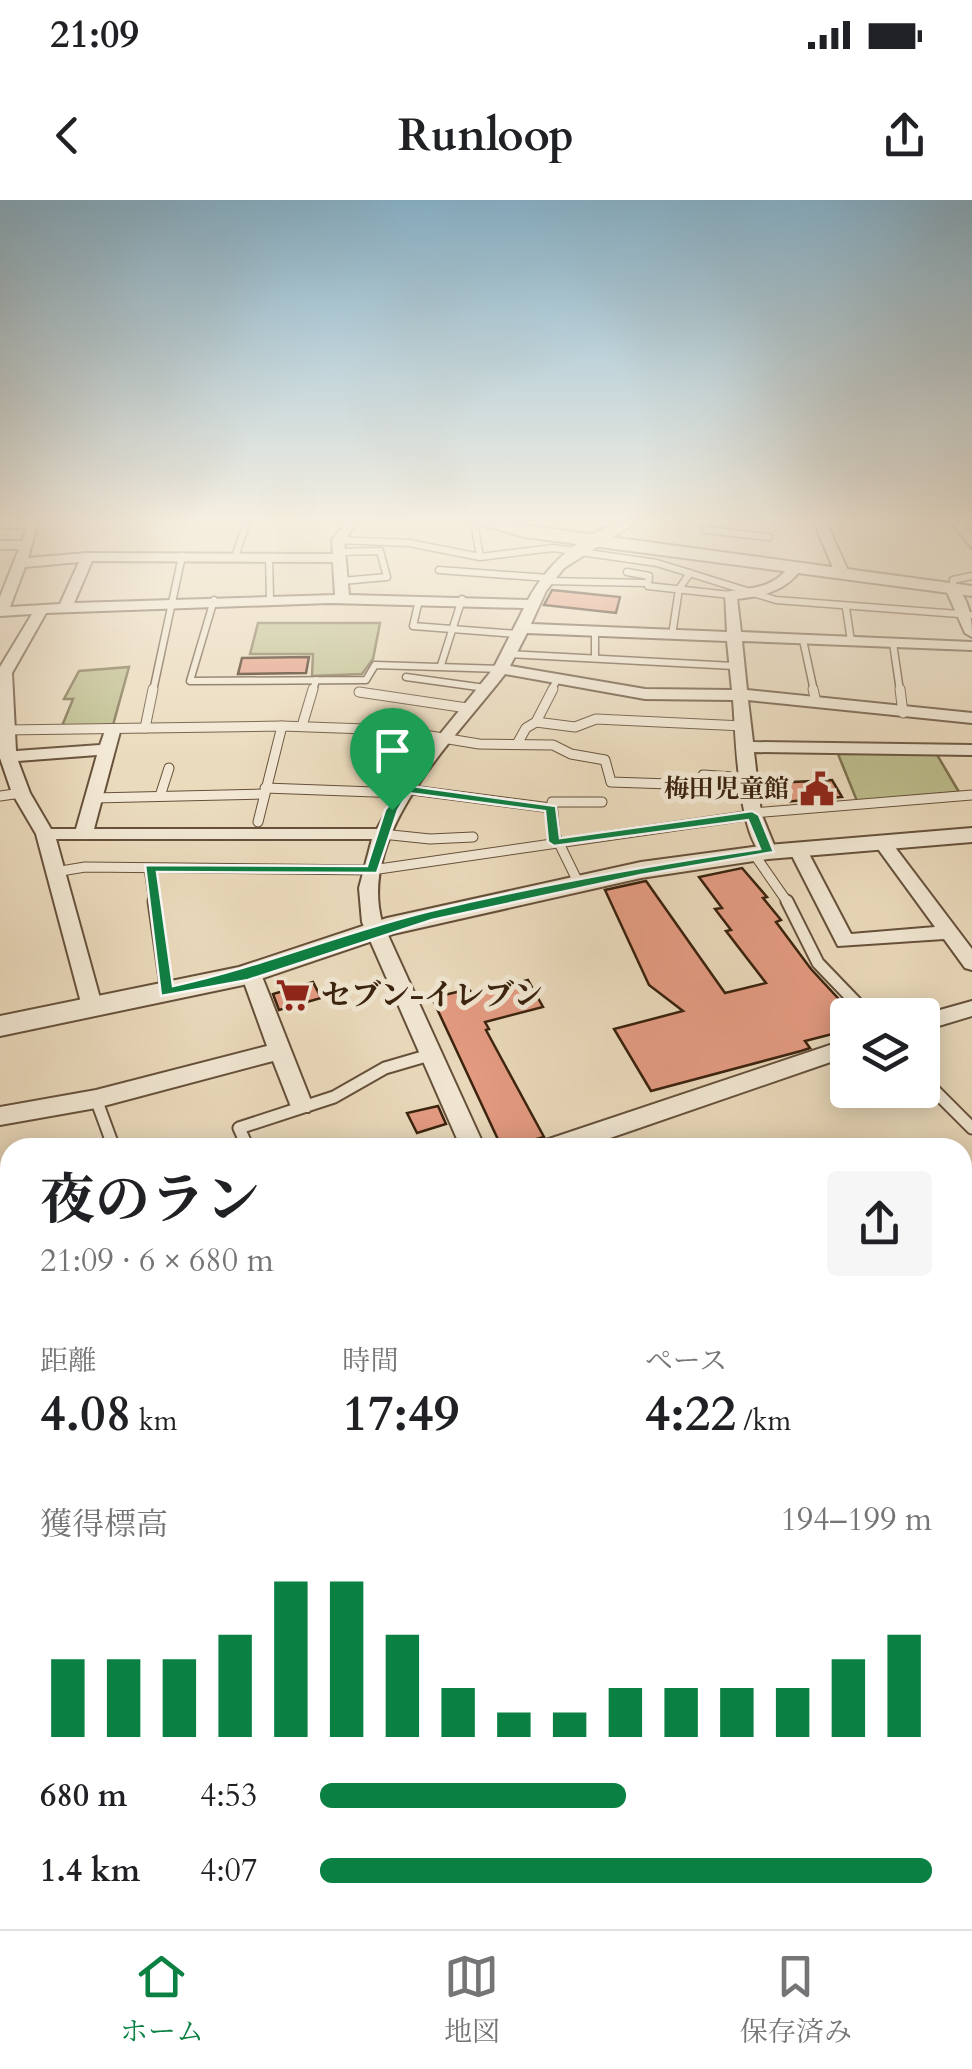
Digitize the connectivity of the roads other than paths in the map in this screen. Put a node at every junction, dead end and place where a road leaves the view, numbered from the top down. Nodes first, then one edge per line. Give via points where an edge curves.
1 (173, 602) edge
2 (67, 603) edge
3 (155, 603) edge
4 (213, 603) edge
5 (418, 603) edge
6 (461, 603) edge
7 (512, 603) edge
8 (677, 603) edge
9 (730, 603) edge
10 (800, 603) edge
11 (530, 604) joint
12 (66, 606) junction
13 (42, 608) junction
14 (846, 608) junction
15 (0, 612) edge
16 (968, 614) edge
17 (454, 628) junction
18 (518, 631) junction
19 (595, 632) junction
20 (972, 633) edge
21 (672, 635) junction
22 (732, 637) junction
23 (803, 640) junction
24 (851, 641) junction
25 (893, 643) junction
26 (972, 646) edge
27 (594, 656) junction
28 (504, 661) junction
29 (442, 665) junction
30 (734, 666) junction
31 (2, 673) edge
32 (406, 678) dead end
33 (558, 678) junction
34 (316, 680) junction
35 (485, 688) junction
36 (360, 692) dead end
37 (737, 695) junction
38 (816, 702) junction
39 (2, 708) edge
40 (467, 708) junction
41 (904, 713) junction
42 (972, 718) edge
43 (536, 722) junction
44 (282, 726) junction
45 (302, 726) junction
46 (743, 726) junction
47 (113, 728) junction
48 (145, 728) junction
49 (6, 730) junction
50 (443, 736) junction
51 (517, 744) junction
52 (746, 747) junction
53 (106, 749) junction
54 (972, 750) edge
55 (8, 758) junction
56 (169, 768) dead end
57 (747, 778) junction
58 (264, 791) junction
59 (403, 791) junction
60 (22, 793) junction
61 (972, 795) edge
62 (0, 796) edge
63 (160, 796) junction
64 (94, 798) junction
65 (602, 802) dead end
66 (551, 808) junction
67 (752, 814) junction
68 (258, 822) dead end
69 (84, 833) junction
70 (44, 834) junction
71 (382, 834) junction
72 (972, 835) edge
73 (473, 836) dead end
74 (554, 842) junction
75 (882, 842) junction
76 (798, 850) junction
77 (761, 853) junction
78 (150, 868) junction
79 (372, 870) junction
80 (54, 872) junction
81 (580, 884) junction
82 (376, 930) junction
83 (948, 932) junction
84 (972, 963) edge
85 (251, 974) junction
86 (167, 993) junction
87 (852, 998) edge
88 (92, 1008) junction
89 (972, 1008) edge
90 (940, 1018) edge
91 (0, 1026) edge
92 (281, 1051) junction
93 (830, 1053) edge
94 (432, 1054) junction
95 (940, 1096) edge
96 (96, 1100) junction
97 (302, 1106) junction
98 (0, 1116) edge
99 (972, 1128) edge
100 (110, 1138) edge
101 (244, 1138) edge
102 (470, 1138) edge
103 (581, 1138) edge

1 - 48 lane
2 - 12 street
3 - 12 street
4 - 34 lane via 190,681
5 - 17 lane via 413,626
6 - 17 lane
7 - 11 street
8 - 21 lane
9 - 22 street
10 - 14 lane
11 - 18 street
12 - 13 street
13 - 15 street
13 - 31 street
14 - 16 lane
14 - 24 lane
16 - 20 street
17 - 18 lane
17 - 29 lane
18 - 19 street
18 - 28 street
19 - 21 street
19 - 27 lane
21 - 22 street
22 - 23 street
22 - 30 street
23 - 24 street
23 - 38 lane
24 - 25 street
25 - 26 street
25 - 41 lane
27 - 28 lane
27 - 30 lane
28 - 29 lane
28 - 33 street
28 - 35 street
29 - 34 lane via 375,665 366,680
30 - 37 street
31 - 39 street
32 - 35 lane
33 - 37 street via 645,694
33 - 43 lane
34 - 45 lane
35 - 40 street
36 - 40 lane
37 - 38 street
37 - 46 street
38 - 41 street
39 - 49 street
40 - 50 street
41 - 42 street
43 - 46 lane via 574,727 596,718
43 - 51 lane
44 - 45 lane
44 - 48 lane
44 - 58 lane
45 - 50 lane
46 - 52 street
47 - 48 lane
47 - 49 lane
47 - 53 street
49 - 55 street
50 - 51 lane
50 - 59 street
51 - 57 lane via 600,757 611,782 698,785 703,775
52 - 54 street
52 - 57 street
53 - 55 street
53 - 64 street
55 - 60 street
56 - 63 lane
57 - 67 street
58 - 59 lane
58 - 63 lane
58 - 68 lane
59 - 66 lane
59 - 71 street
60 - 62 lane
60 - 70 street
61 - 67 lane
63 - 64 lane
64 - 69 street
65 - 66 lane via 552,802
66 - 74 lane
67 - 74 lane
67 - 77 street
69 - 70 street
69 - 71 street
70 - 80 street
71 - 73 lane
71 - 79 street
72 - 75 street
74 - 79 lane
74 - 81 lane
75 - 76 street
75 - 83 street
76 - 77 street
76 - 83 street via 845,941
77 - 81 street
77 - 87 lane via 818,963
78 - 79 lane
78 - 80 lane
78 - 86 lane
79 - 82 street via 366,896
80 - 88 street
81 - 82 street
82 - 85 street
82 - 94 street
83 - 84 street
85 - 86 street
85 - 92 street
86 - 88 street
88 - 91 street
89 - 90 street
92 - 96 street
92 - 97 street
93 - 103 street
94 - 97 lane
94 - 102 street
95 - 99 lane
96 - 98 street
96 - 100 lane
97 - 101 lane via 239,1128

